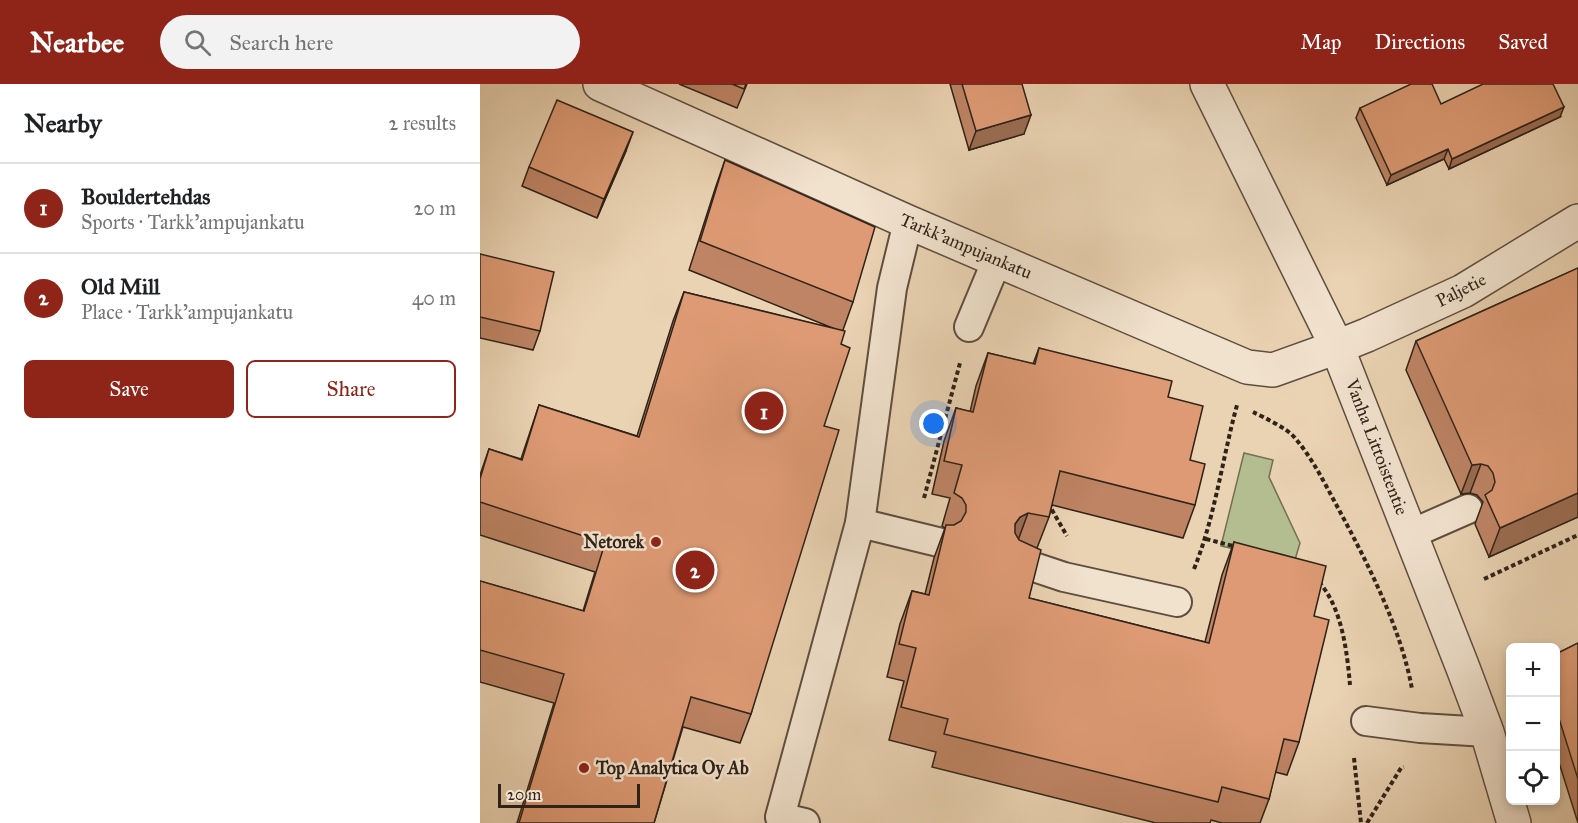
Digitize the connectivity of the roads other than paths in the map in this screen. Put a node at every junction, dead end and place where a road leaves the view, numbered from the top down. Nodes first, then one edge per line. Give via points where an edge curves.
1 (600, 84) edge
2 (1207, 84) edge
3 (1578, 221) edge
4 (908, 222) junction
5 (998, 260) junction
6 (969, 327) road end
7 (1338, 347) junction
8 (1468, 509) dead end
9 (860, 523) junction
10 (1411, 534) junction
11 (926, 540) road end
12 (1018, 562) edge
13 (1177, 602) road end
14 (1366, 721) dead end
15 (1487, 732) junction
16 (805, 823) edge
17 (1514, 823) edge

1 - 4 street, Tarkk'ampujankatu
2 - 7 street, Vanha Littoistentie
3 - 7 street, Paljetie via 1463,291
4 - 5 street, Tarkk'ampujankatu
4 - 9 lane via 892,288
5 - 6 lane
5 - 7 street, Tarkk'ampujankatu via 1247,367 1273,370
7 - 10 street, Vanha Littoistentie
8 - 10 lane
9 - 11 lane
9 - 16 lane via 780,817
10 - 15 street, Vanha Littoistentie
12 - 13 lane via 1064,577
14 - 15 lane
15 - 17 street, Vanha Littoistentie

